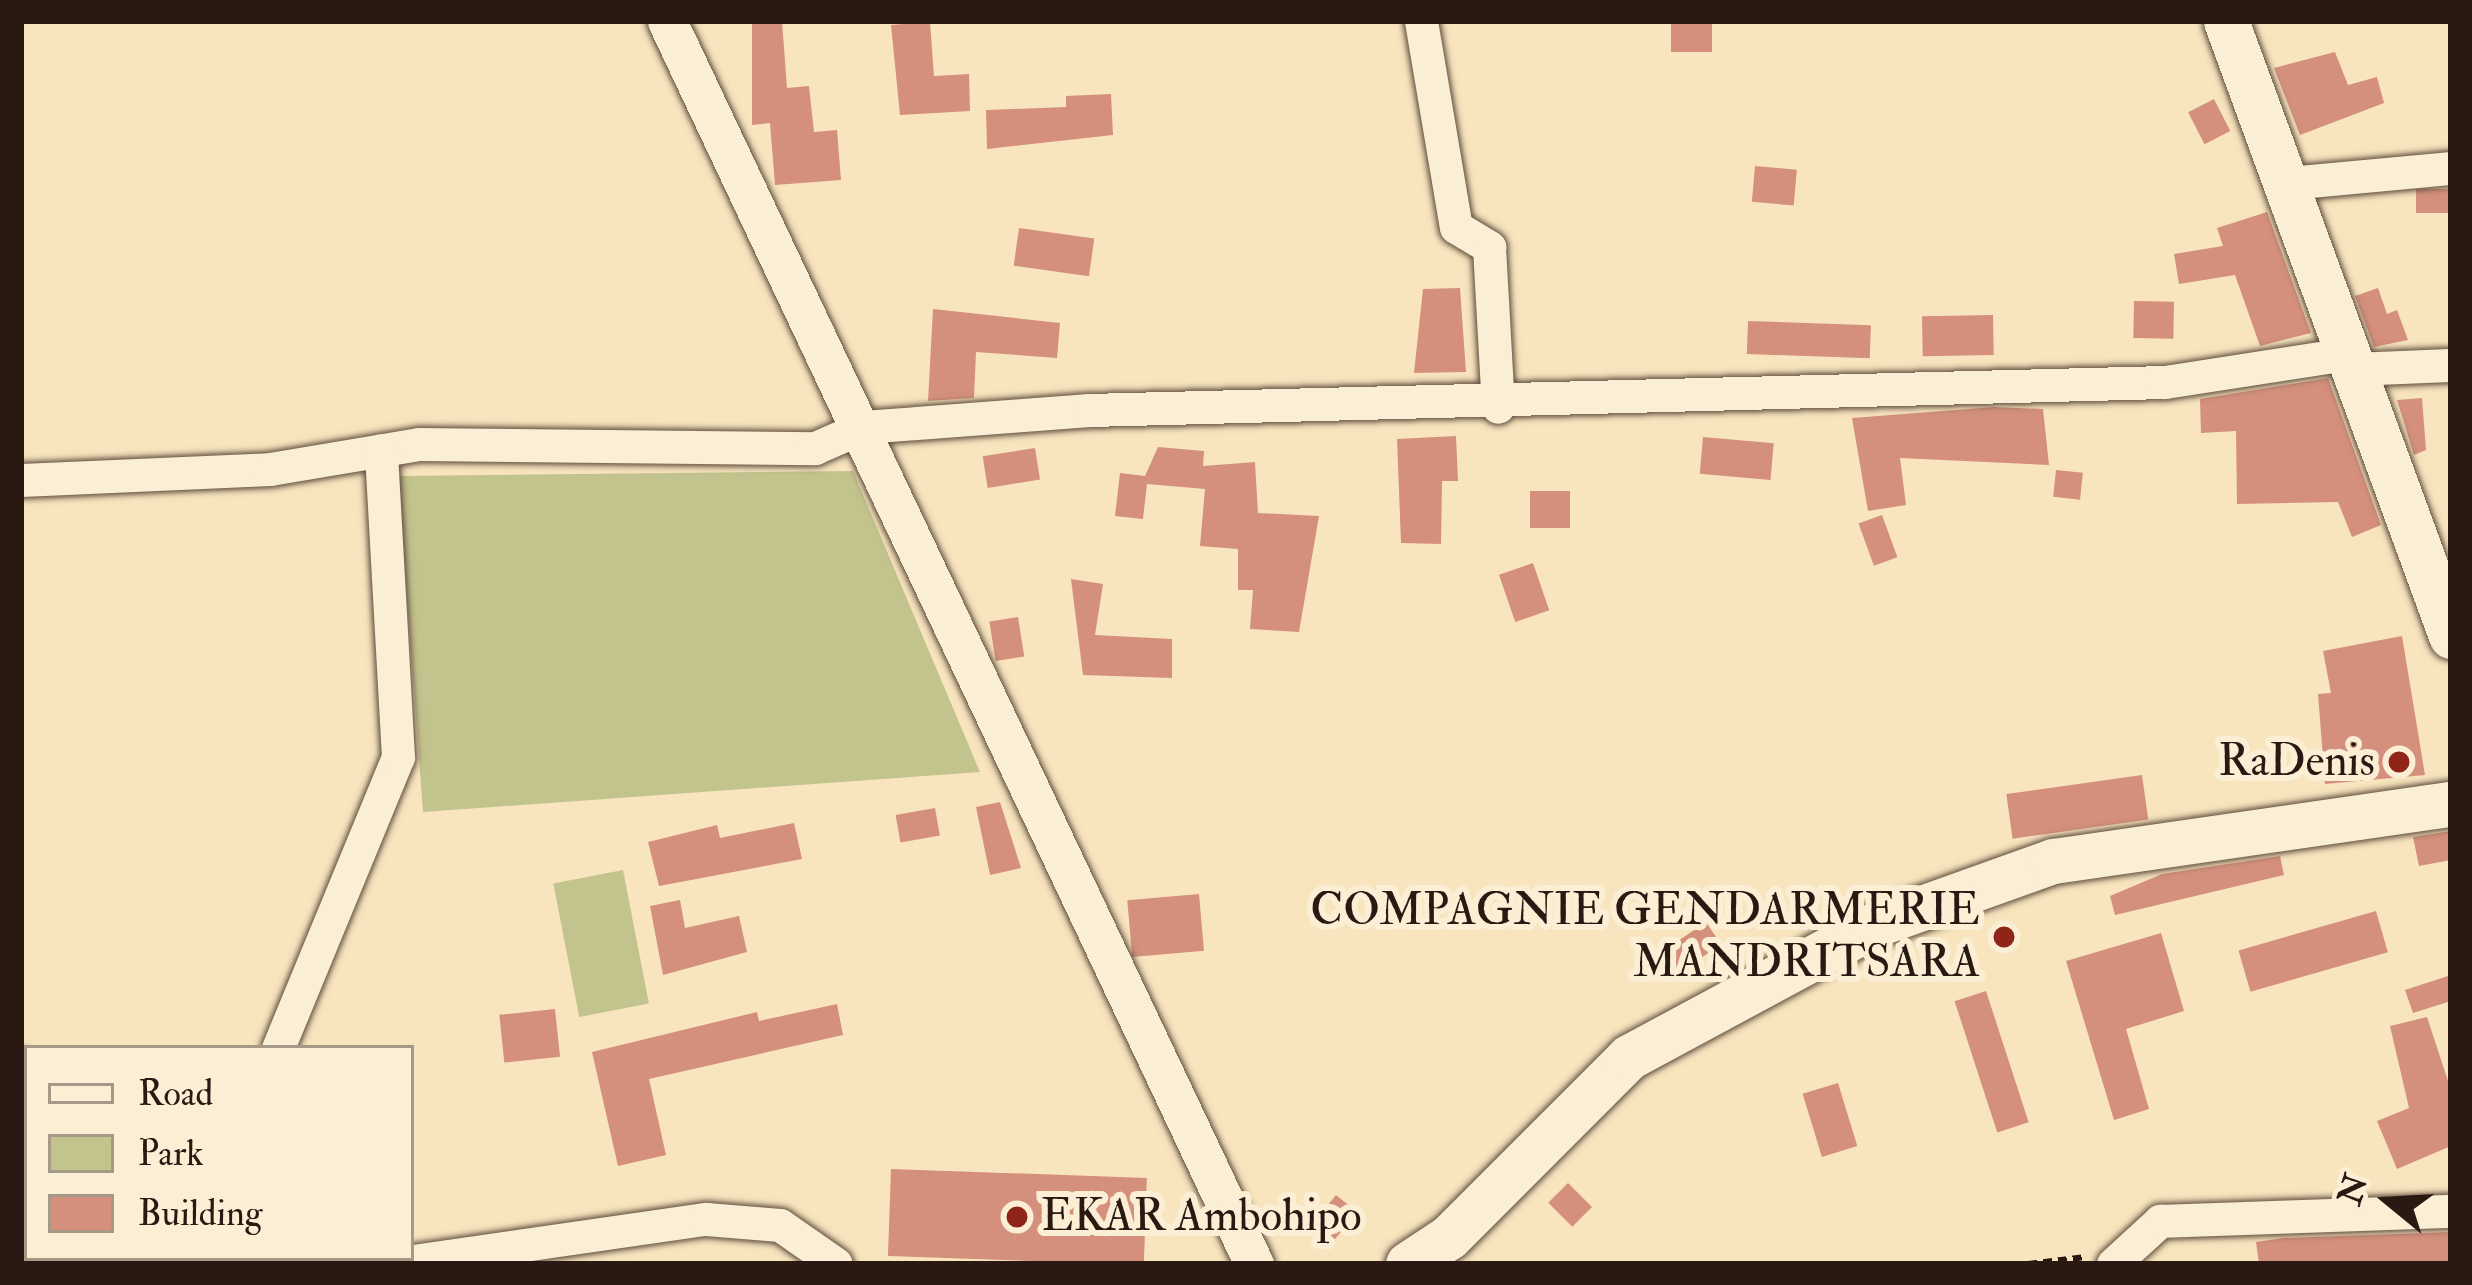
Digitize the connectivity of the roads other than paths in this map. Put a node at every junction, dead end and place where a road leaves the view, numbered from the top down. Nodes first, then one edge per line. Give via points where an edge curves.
1 (668, 21) edge
2 (1421, 21) edge
3 (2226, 21) edge
4 (2451, 168) edge
5 (2289, 183) junction
6 (2348, 361) junction
7 (2451, 364) edge
8 (1498, 406) junction
9 (863, 428) junction
10 (381, 450) junction
11 (21, 480) edge
12 (2440, 566) edge
13 (2451, 636) edge
14 (2451, 804) edge
15 (279, 1045) edge
16 (2451, 1211) edge
17 (2113, 1259) edge
18 (414, 1261) edge
19 (836, 1264) edge
20 (1254, 1264) edge
21 (1408, 1264) edge

1 - 9 street
2 - 8 street via 1456,226 1489,247
3 - 5 main road
4 - 5 street
5 - 6 main road
6 - 7 street
6 - 8 street via 2165,382
6 - 12 main road
8 - 9 street via 1088,410
9 - 10 street via 815,448 682,441
9 - 20 street
10 - 11 street via 270,469
10 - 15 street via 398,757
12 - 13 main road
14 - 21 main road via 2053,861 1874,926 1629,1057 1449,1237
16 - 17 street via 2160,1221
18 - 19 street via 706,1220 779,1225

